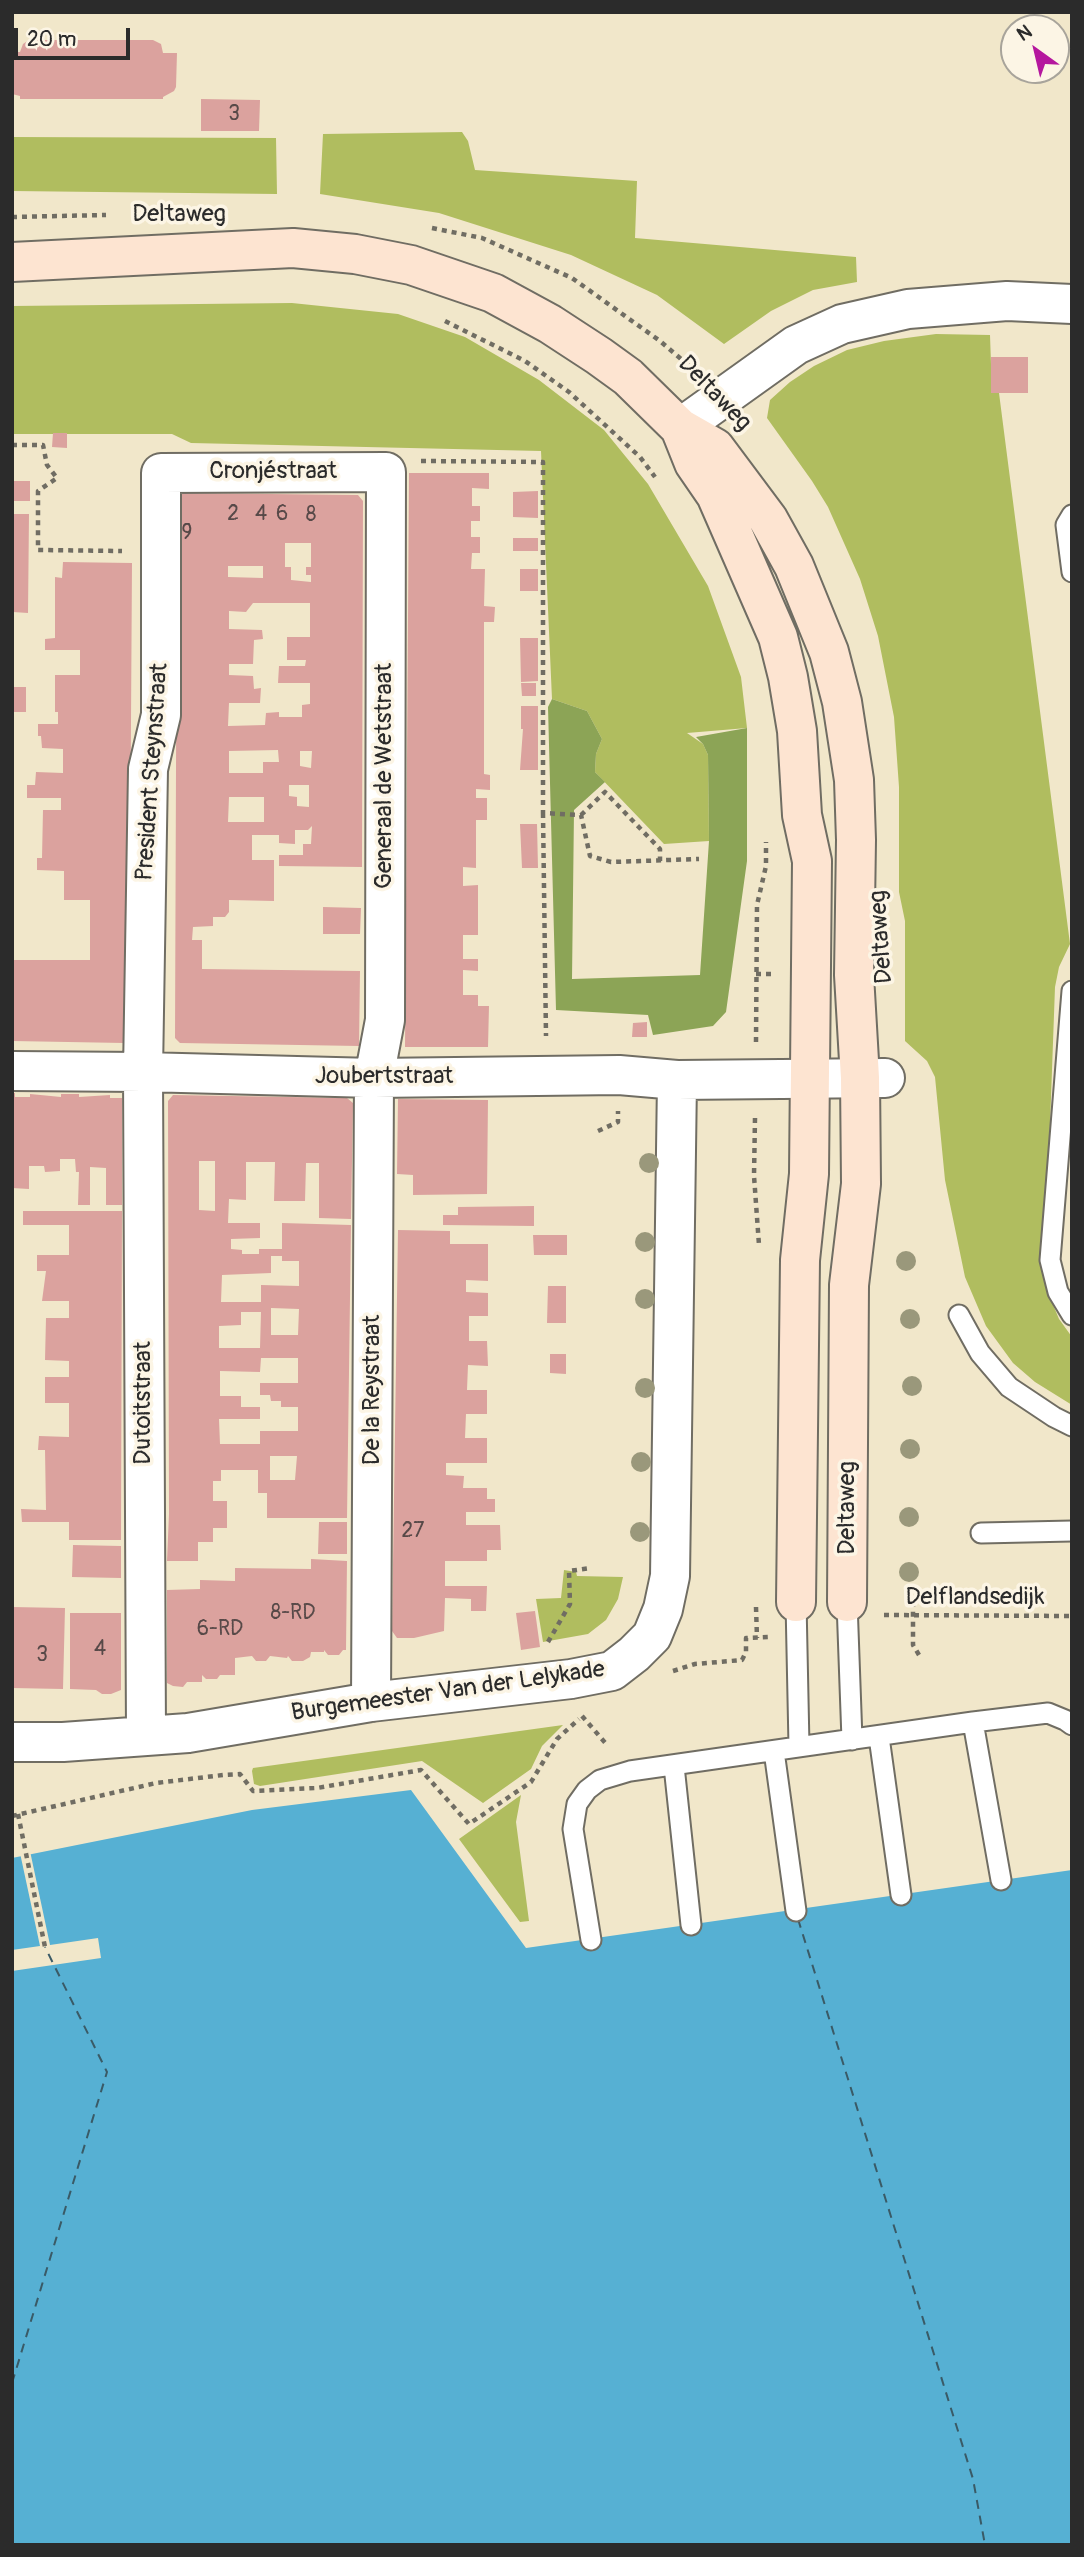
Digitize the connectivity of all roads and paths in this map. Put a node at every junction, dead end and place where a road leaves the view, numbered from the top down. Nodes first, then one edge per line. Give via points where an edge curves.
1 (117, 215) dead end
2 (12, 217) edge
3 (429, 228) dead end
4 (12, 262) edge
5 (1072, 304) edge
6 (435, 317) dead end
7 (722, 398) junction
8 (680, 428) junction
9 (12, 445) edge
10 (386, 472) junction
11 (161, 473) joint
12 (657, 478) dead end
13 (1072, 515) edge
14 (161, 551) junction
15 (1072, 572) edge
16 (543, 813) junction
17 (581, 816) junction
18 (766, 829) dead end
19 (699, 859) dead end
20 (660, 860) junction
21 (756, 974) junction
22 (776, 974) dead end
23 (1072, 991) edge
24 (12, 1071) edge
25 (143, 1072) junction
26 (547, 1076) junction
27 (374, 1078) junction
28 (872, 1078) junction
29 (677, 1080) junction
30 (756, 1080) junction
31 (810, 1080) junction
32 (960, 1315) dead end
33 (1072, 1315) edge
34 (1072, 1426) edge
35 (1072, 1531) edge
36 (981, 1533) dead end
37 (591, 1568) dead end
38 (982, 1598) dead end
39 (796, 1602) joint
40 (863, 1609) junction
41 (912, 1615) junction
42 (1072, 1616) edge
43 (757, 1638) dead end
44 (919, 1655) dead end
45 (662, 1674) dead end
46 (552, 1681) junction
47 (371, 1702) junction
48 (590, 1712) dead end
49 (582, 1716) junction
50 (973, 1722) junction
51 (1072, 1725) edge
52 (146, 1735) junction
53 (879, 1737) junction
54 (852, 1740) junction
55 (12, 1742) edge
56 (799, 1746) junction
57 (774, 1751) junction
58 (674, 1766) junction
59 (630, 1771) junction
60 (15, 1815) edge
61 (1001, 1880) dead end
62 (901, 1895) dead end
63 (796, 1911) dead end
64 (691, 1925) dead end
65 (591, 1940) dead end
66 (45, 1947) dead end

1 - 2 path, Deltaweg
3 - 7 path, Deltaweg via 482,238 572,278 660,341
4 - 8 main road, Deltaweg via 293,248 411,265 493,293 550,324 628,377
5 - 7 street via 1007,301 908,309 842,324 796,345
6 - 12 path via 525,362 569,392
7 - 8 street
8 - 28 main road, Deltaweg via 715,447 768,519 794,566 832,665 853,780 854,975
8 - 31 main road, Deltaweg via 762,599 788,677 797,731 802,815 812,861
9 - 14 path via 43,445 47,465 57,478 38,491 38,550
10 - 11 street, Cronjéstraat
10 - 16 path via 398,461 543,462
10 - 27 street, Generaal de Wetstraat via 385,1020
11 - 14 street, President Steynstraat
13 - 15 lane via 1066,525
14 - 25 street, President Steynstraat via 161,715 148,769
16 - 17 path
16 - 26 path
17 - 20 path via 590,856 611,862
17 - 20 path via 606,792 660,849
18 - 21 path via 766,866 757,905
19 - 20 path
21 - 22 path
21 - 30 path
23 - 33 lane via 1050,1261 1058,1292
24 - 25 street, Joubertstraat
25 - 27 street, Joubertstraat
25 - 52 street, Dutoitstraat
26 - 27 street, Joubertstraat
26 - 29 street, Joubertstraat
27 - 47 street, De la Reystraat
28 - 31 street
28 - 40 main road, Deltaweg via 849,1285
29 - 30 street, Joubertstraat
29 - 46 street, Burgemeester Van der Lelykade via 670,1576 652,1636 612,1671
30 - 31 street
31 - 39 main road, Deltaweg via 808,1199 800,1260
32 - 34 lane via 980,1353 1009,1387
35 - 36 lane
37 - 46 path via 569,1571 570,1604 548,1641
38 - 41 path via 913,1599
39 - 56 lane
40 - 41 path, Delflandsedijk
40 - 54 lane
41 - 42 path, Delflandsedijk
41 - 44 path via 913,1645
43 - 45 path via 746,1638 742,1660 695,1664
46 - 47 street, Burgemeester Van der Lelykade
47 - 52 street, Burgemeester Van der Lelykade via 188,1733
48 - 49 path
49 - 59 path
49 - 60 path via 557,1740 531,1782 469,1824 421,1770 317,1788 253,1791 240,1774 223,1775 156,1783
50 - 51 lane via 1048,1713
50 - 53 lane
50 - 61 lane
52 - 55 street, Burgemeester Van der Lelykade
53 - 54 lane
53 - 62 lane
54 - 56 lane
56 - 57 lane
57 - 58 lane
57 - 63 lane
58 - 59 lane
58 - 64 lane
59 - 65 lane via 600,1780 577,1804 573,1829
60 - 66 path

